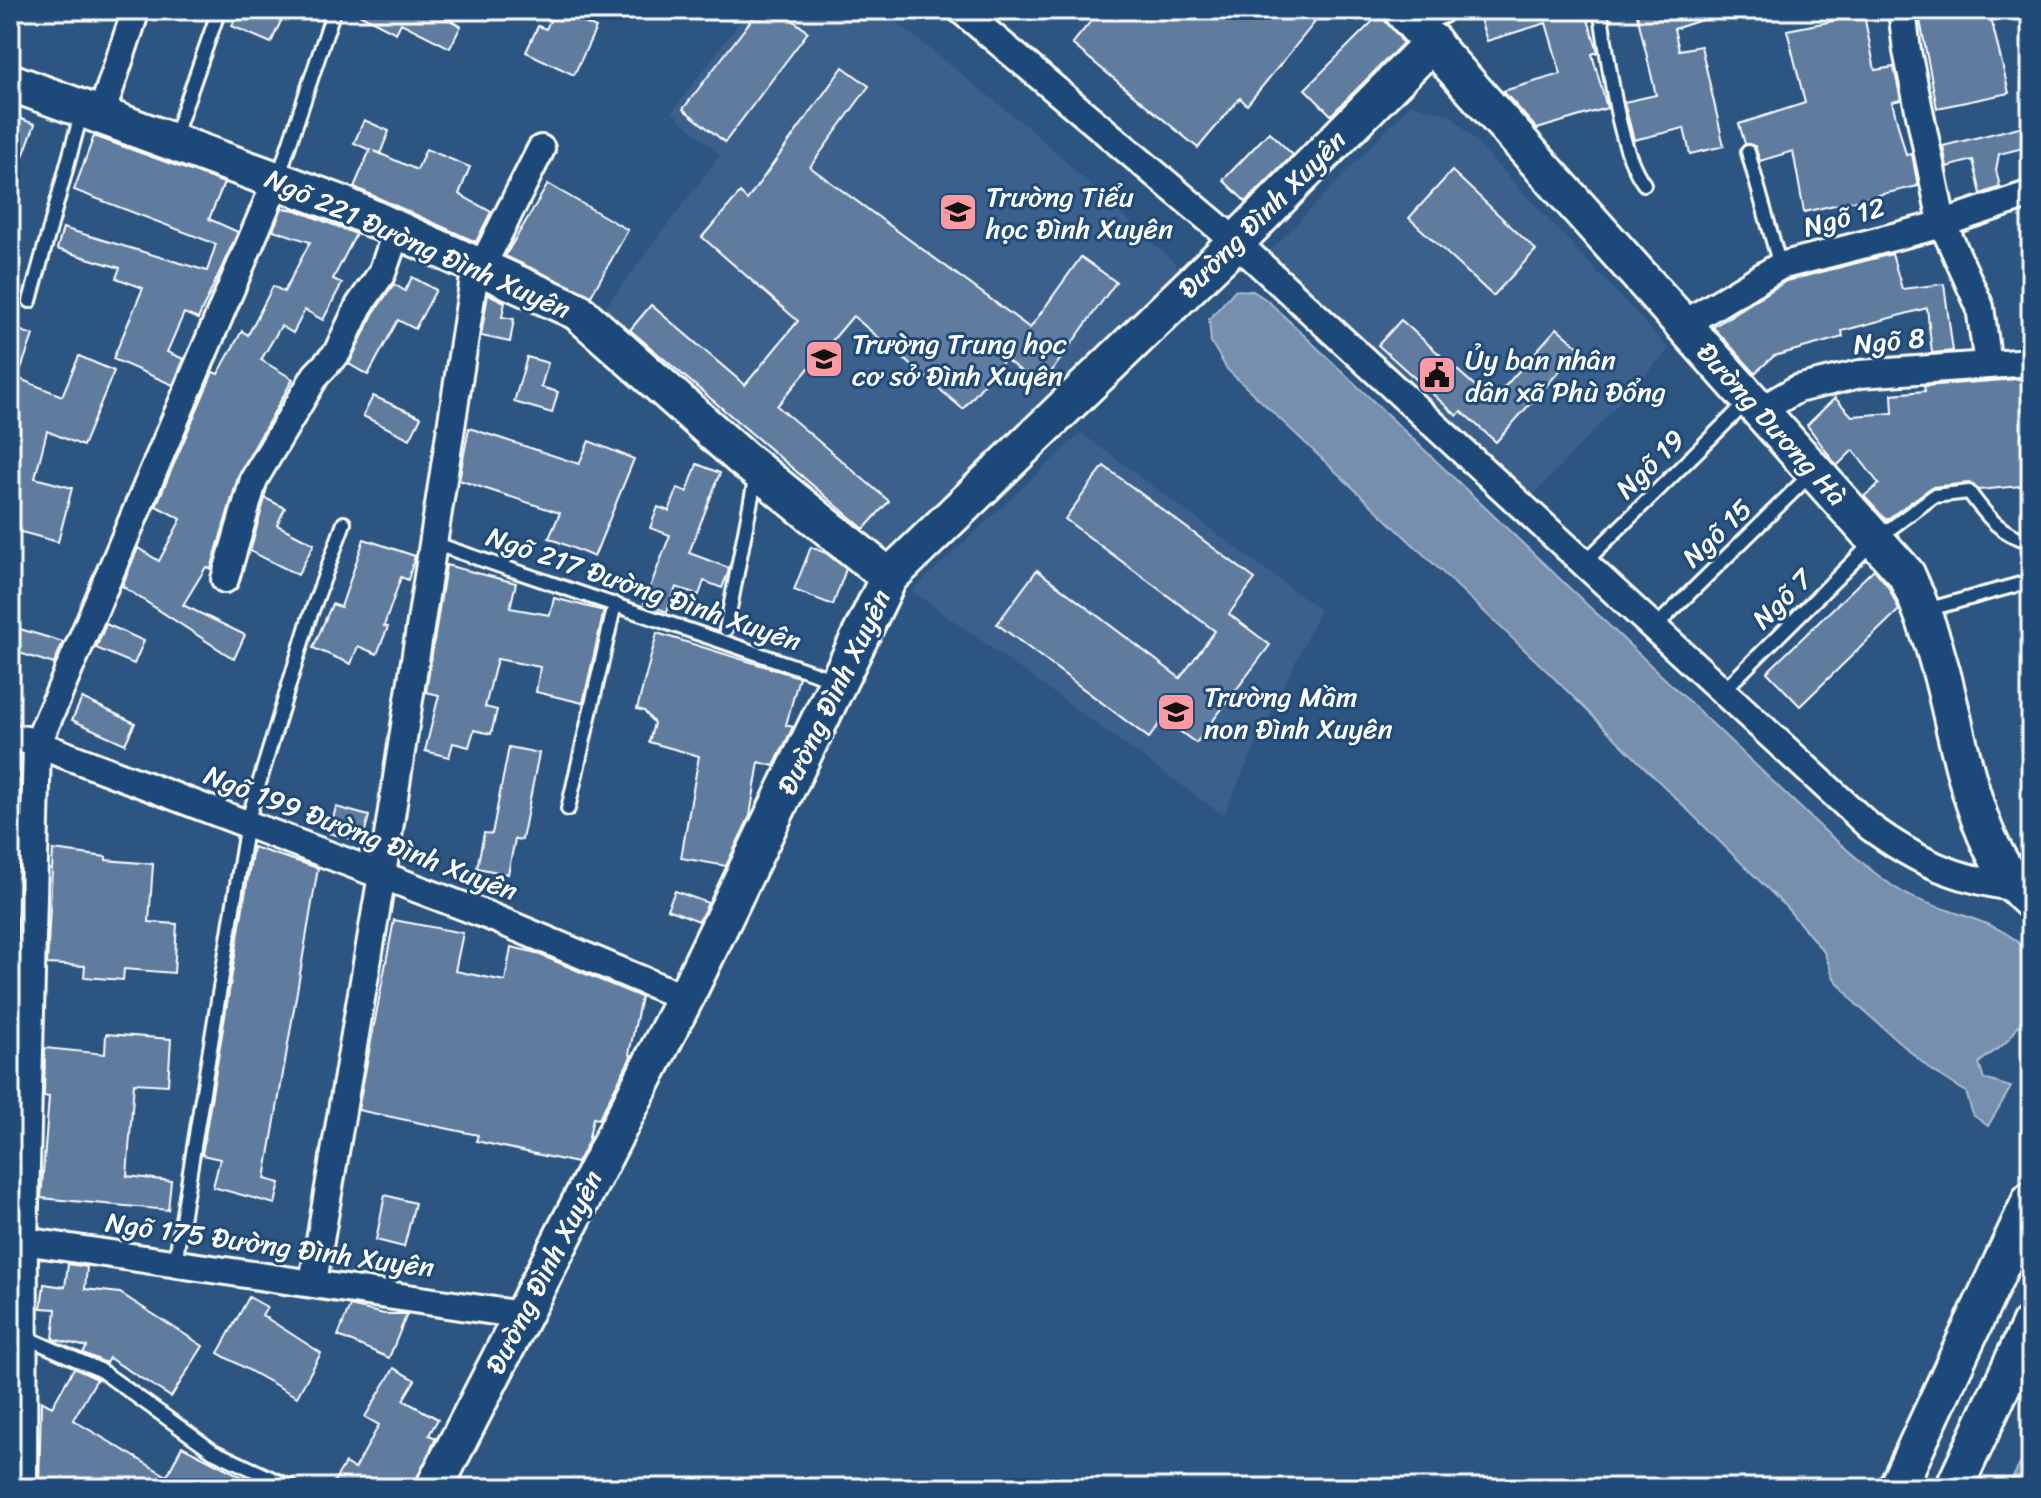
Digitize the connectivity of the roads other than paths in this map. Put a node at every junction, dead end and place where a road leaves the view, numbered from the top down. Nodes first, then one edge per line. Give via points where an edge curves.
1 (136, 10) edge
2 (219, 10) edge
3 (334, 10) edge
4 (961, 10) edge
5 (1600, 10) edge
6 (1902, 10) edge
7 (1422, 20) edge
8 (10, 82) edge
9 (92, 112) junction
10 (172, 141) junction
11 (541, 149) dead end
12 (1748, 152) dead end
13 (277, 180) junction
14 (1644, 184) dead end
15 (2031, 194) edge
16 (1942, 222) junction
17 (397, 230) junction
18 (1236, 242) junction
19 (478, 266) junction
20 (1780, 266) junction
21 (30, 301) dead end
22 (1684, 324) junction
23 (2031, 362) edge
24 (1988, 365) junction
25 (1755, 405) junction
26 (757, 469) junction
27 (1814, 471) junction
28 (344, 523) dead end
29 (1875, 540) junction
30 (2031, 541) edge
31 (433, 543) junction
32 (1583, 564) junction
33 (889, 577) junction
34 (225, 579) dead end
35 (2031, 581) edge
36 (615, 604) junction
37 (1923, 611) junction
38 (726, 629) dead end
39 (1653, 629) junction
40 (839, 682) junction
41 (1722, 692) junction
42 (10, 738) edge
43 (37, 745) junction
44 (568, 809) dead end
45 (247, 823) junction
46 (22, 839) edge
47 (382, 875) junction
48 (2023, 895) edge
49 (685, 998) junction
50 (2030, 1206) edge
51 (17, 1240) edge
52 (175, 1263) junction
53 (313, 1282) junction
54 (521, 1315) junction
55 (2031, 1323) edge
56 (23, 1336) junction
57 (23, 1488) edge
58 (292, 1488) edge
59 (434, 1488) edge
60 (1897, 1488) edge
61 (1954, 1488) edge

1 - 9 street
2 - 10 lane
3 - 13 lane
4 - 18 street
5 - 14 lane via 1625,144
6 - 16 street
7 - 18 street, Đường Đình Xuyên
7 - 22 street, Đường Dương Hà
8 - 9 street, Ngõ 221 Đường Đình Xuyên
9 - 10 street, Ngõ 221 Đường Đình Xuyên
9 - 21 lane
10 - 13 street, Ngõ 221 Đường Đình Xuyên
11 - 19 street
12 - 20 lane
13 - 17 street, Ngõ 221 Đường Đình Xuyên
13 - 43 street
15 - 16 street, Ngõ 12
16 - 20 street, Ngõ 12
16 - 24 street via 1980,307
17 - 19 street, Ngõ 221 Đường Đình Xuyên
17 - 34 street via 382,273 337,353 316,375 254,479
18 - 32 street
18 - 33 street, Đường Đình Xuyên
19 - 26 street, Ngõ 221 Đường Đình Xuyên via 577,311
19 - 31 street
20 - 22 street, Ngõ 12
22 - 25 street, Đường Dương Hà
23 - 24 street, Ngõ 8
24 - 25 street, Ngõ 8 via 1860,374
25 - 27 street, Đường Dương Hà
25 - 32 lane, Ngõ 19
26 - 33 street, Ngõ 221 Đường Đình Xuyên
26 - 38 lane
27 - 29 street, Đường Dương Hà
27 - 39 lane, Ngõ 15
28 - 45 lane
29 - 30 lane, Ngõ 7 via 1934,496 1969,492 2000,528
29 - 37 street, Đường Dương Hà via 1906,574
29 - 41 lane, Ngõ 7
31 - 36 lane, Ngõ 217 Đường Đình Xuyên
31 - 47 street
32 - 39 street
33 - 40 street, Đường Đình Xuyên
35 - 37 lane
36 - 40 lane, Ngõ 217 Đường Đình Xuyên
36 - 44 lane
37 - 48 street, Đường Dương Hà via 1980,813 1994,852
39 - 41 street
40 - 49 street, Đường Đình Xuyên
41 - 48 street via 1899,849 1926,865
42 - 43 street, Ngõ 199 Đường Đình Xuyên
43 - 45 street, Ngõ 199 Đường Đình Xuyên
43 - 46 street
45 - 47 street, Ngõ 199 Đường Đình Xuyên
45 - 52 lane
46 - 51 street via 24,1045
47 - 49 street, Ngõ 199 Đường Đình Xuyên
47 - 53 street
49 - 54 street, Đường Đình Xuyên
50 - 60 street
51 - 52 street, Ngõ 175 Đường Đình Xuyên
51 - 56 street
52 - 53 street, Ngõ 175 Đường Đình Xuyên
53 - 54 street, Ngõ 175 Đường Đình Xuyên
54 - 59 street, Đường Đình Xuyên
55 - 61 street
56 - 57 street
56 - 58 lane via 100,1370 213,1451

